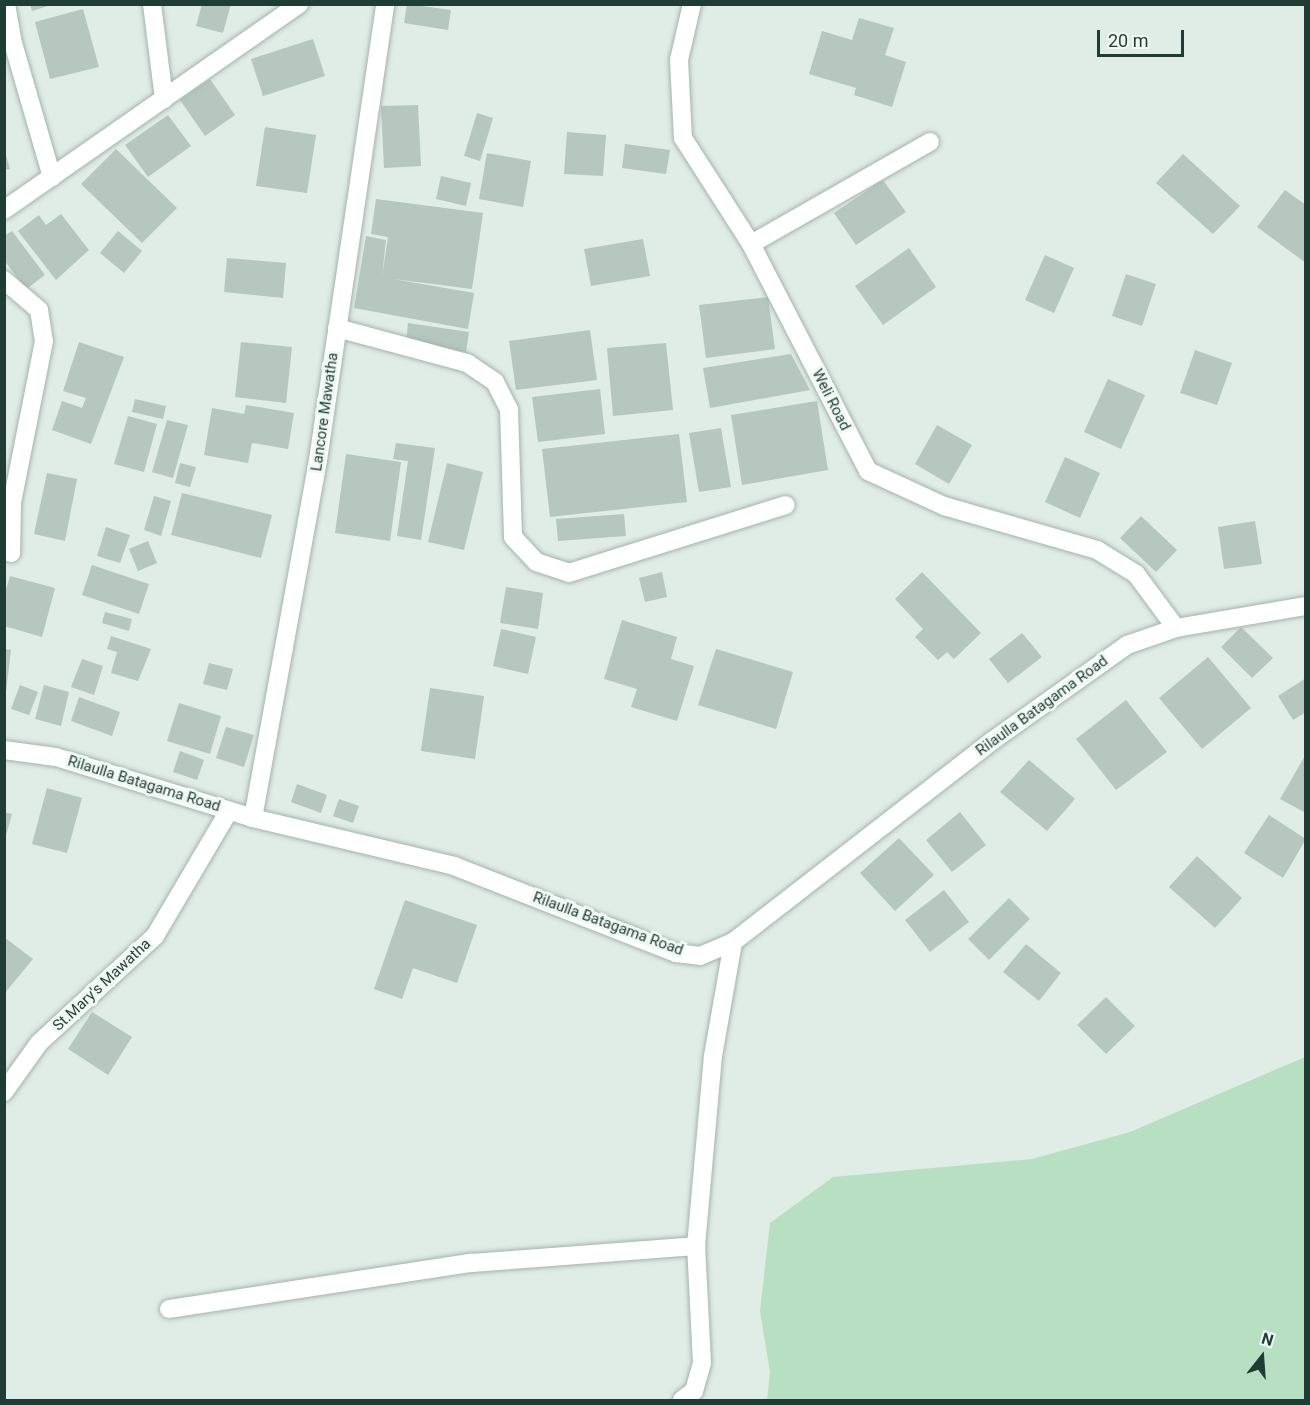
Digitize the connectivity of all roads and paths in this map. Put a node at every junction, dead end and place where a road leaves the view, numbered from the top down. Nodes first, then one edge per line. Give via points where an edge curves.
1 (6, 4) edge
2 (152, 4) edge
3 (299, 4) edge
4 (385, 4) edge
5 (692, 4) edge
6 (164, 99) junction
7 (930, 142) dead end
8 (52, 177) junction
9 (4, 210) edge
10 (751, 244) junction
11 (4, 280) edge
12 (337, 328) junction
13 (786, 505) dead end
14 (11, 553) dead end
15 (1305, 606) edge
16 (1176, 628) junction
17 (4, 750) edge
18 (229, 811) junction
19 (253, 818) junction
20 (733, 942) junction
21 (4, 1092) edge
22 (696, 1246) junction
23 (169, 1309) dead end
24 (682, 1401) edge

1 - 8 street via 13,44
2 - 6 street
3 - 6 street
4 - 12 street, Lancore Mawatha
5 - 10 street, Weli Road via 679,60 683,138
6 - 8 street
7 - 10 street
8 - 9 street
10 - 16 street, Weli Road via 868,471 944,506 1097,550 1136,574
11 - 14 street via 39,310 44,341 12,503
12 - 13 street via 467,363 495,382 509,409 513,537 536,562 569,573
12 - 19 street, Lancore Mawatha via 318,460
15 - 16 street, Rilaulla Batagama Road
16 - 20 street, Rilaulla Batagama Road via 1127,645 1079,679 992,741
17 - 18 street, Rilaulla Batagama Road via 56,757
18 - 19 street, Rilaulla Batagama Road
18 - 21 street, St.Mary's Mawatha via 155,936 39,1042
19 - 20 street, Rilaulla Batagama Road via 454,866 676,953 700,956
20 - 22 street via 713,1056
22 - 23 street via 471,1263
22 - 24 street via 702,1363 694,1391

